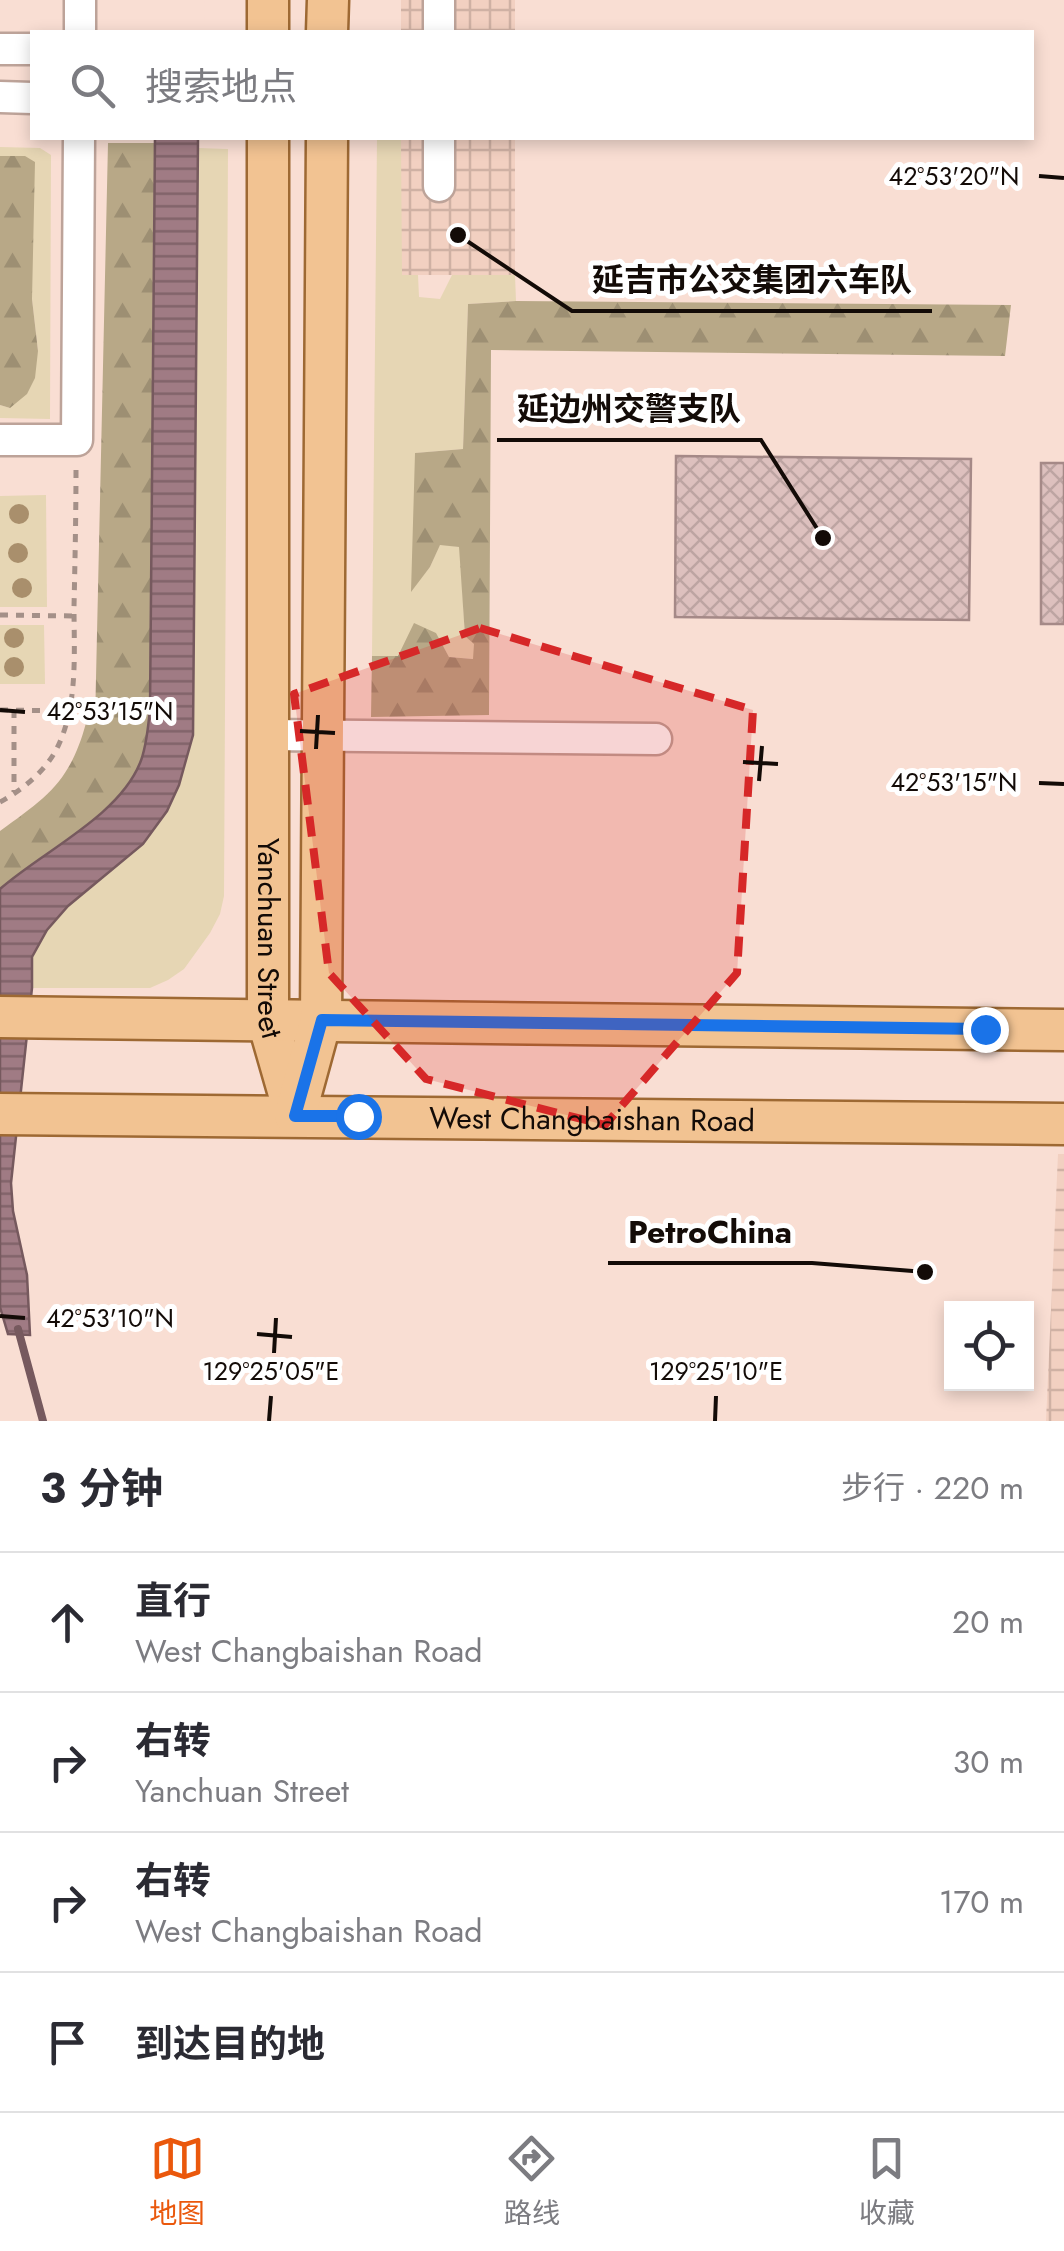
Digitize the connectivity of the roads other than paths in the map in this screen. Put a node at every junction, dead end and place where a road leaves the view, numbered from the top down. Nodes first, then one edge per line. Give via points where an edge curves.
1 (80, 0) edge
2 (268, 0) edge
3 (328, 0) edge
4 (439, 0) edge
5 (80, 30) edge
6 (268, 30) edge
7 (327, 30) edge
8 (439, 30) edge
9 (0, 48) edge
10 (30, 49) edge
11 (0, 98) edge
12 (30, 98) edge
13 (79, 140) edge
14 (268, 140) edge
15 (327, 140) edge
16 (439, 140) edge
17 (439, 186) dead end
18 (0, 440) edge
19 (268, 735) junction
20 (324, 736) junction
21 (656, 739) dead end
22 (0, 1017) edge
23 (322, 1020) junction
24 (268, 1021) junction
25 (1064, 1030) edge
26 (15, 1114) edge
27 (295, 1116) junction
28 (1064, 1124) edge

1 - 5 lane
2 - 6 main road
3 - 7 main road
4 - 8 lane
9 - 10 lane
11 - 12 lane
13 - 18 lane via 77,440
14 - 19 main road, Yanchuan Street
15 - 20 main road, Yanchuan Street
16 - 17 lane
19 - 20 lane
19 - 24 main road, Yanchuan Street
20 - 21 lane
20 - 23 main road, Yanchuan Street
22 - 24 main road
23 - 24 main road
23 - 25 main road
23 - 27 main road, Yanchuan Street
24 - 27 main road, Yanchuan Street
26 - 27 main road, West Changbaishan Road
27 - 28 main road, West Changbaishan Road

